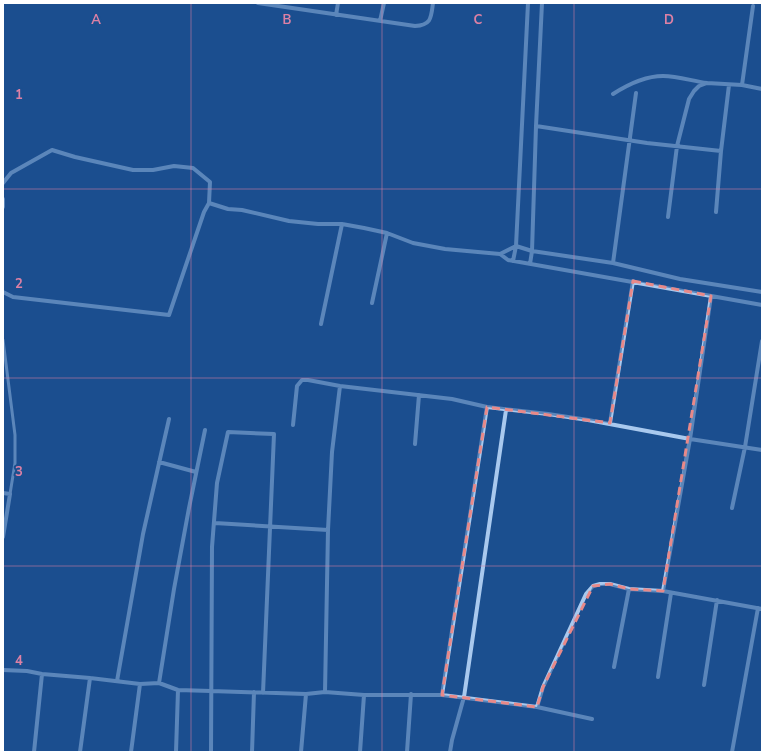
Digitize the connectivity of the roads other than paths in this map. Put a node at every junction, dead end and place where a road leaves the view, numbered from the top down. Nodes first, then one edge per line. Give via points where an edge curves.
1 (258, 3) edge
2 (294, 3) edge
3 (338, 3) edge
4 (384, 3) edge
5 (433, 3) edge
6 (528, 3) edge
7 (542, 3) edge
8 (753, 6) dead end
9 (293, 9) junction
10 (336, 15) junction
11 (380, 21) junction
12 (707, 83) junction
13 (729, 85) junction
14 (742, 85) junction
15 (762, 89) edge
16 (636, 93) dead end
17 (613, 94) dead end
18 (536, 126) junction
19 (630, 140) junction
20 (677, 146) junction
21 (721, 151) junction
22 (3, 183) edge
23 (3, 199) edge
24 (209, 203) junction
25 (3, 207) edge
26 (716, 212) dead end
27 (668, 217) dead end
28 (342, 224) junction
29 (388, 233) junction
30 (516, 246) junction
31 (532, 251) junction
32 (500, 254) junction
33 (513, 260) junction
34 (613, 263) junction
35 (530, 264) junction
36 (634, 281) junction
37 (3, 292) edge
38 (762, 292) edge
39 (711, 296) junction
40 (372, 303) dead end
41 (762, 305) edge
42 (321, 324) dead end
43 (3, 340) edge
44 (762, 342) edge
45 (340, 386) junction
46 (419, 395) junction
47 (487, 407) junction
48 (506, 410) junction
49 (170, 419) dead end
50 (610, 423) junction
51 (293, 425) dead end
52 (205, 430) dead end
53 (690, 439) junction
54 (415, 444) dead end
55 (745, 446) junction
56 (762, 450) edge
57 (159, 462) junction
58 (196, 472) junction
59 (3, 493) edge
60 (10, 494) junction
61 (732, 508) dead end
62 (215, 523) junction
63 (269, 526) junction
64 (328, 530) junction
65 (3, 537) edge
66 (629, 589) junction
67 (663, 591) junction
68 (671, 593) junction
69 (717, 600) junction
70 (760, 609) edge
71 (614, 667) dead end
72 (3, 670) edge
73 (42, 674) junction
74 (658, 677) dead end
75 (90, 678) junction
76 (117, 681) junction
77 (159, 683) junction
78 (140, 684) junction
79 (704, 685) dead end
80 (178, 690) junction
81 (211, 691) junction
82 (254, 692) junction
83 (326, 692) junction
84 (264, 693) junction
85 (306, 694) junction
86 (411, 694) junction
87 (364, 695) junction
88 (442, 695) junction
89 (464, 698) junction
90 (537, 707) junction
91 (592, 719) dead end
92 (34, 752) edge
93 (80, 752) edge
94 (131, 752) edge
95 (176, 752) edge
96 (211, 752) edge
97 (252, 752) edge
98 (301, 752) edge
99 (360, 752) edge
100 (407, 752) edge
101 (450, 752) edge
102 (732, 752) edge

1 - 9 street
2 - 9 street
3 - 10 street
4 - 11 street
5 - 11 street via 431,17 422,26
6 - 30 street
7 - 18 street
8 - 14 street
9 - 10 street
10 - 11 street
12 - 13 street
12 - 17 street via 675,77 654,77
12 - 20 street via 696,88 689,98
13 - 14 street
13 - 21 street
14 - 15 street
16 - 19 street
18 - 19 street
18 - 31 street
19 - 20 street
19 - 34 street
20 - 21 street
20 - 27 street
21 - 26 street
22 - 24 street via 11,173 52,150 133,170 174,166 193,168 210,182
23 - 25 street
24 - 28 street via 289,221
24 - 37 street via 170,315 13,297
28 - 29 street
28 - 42 street
29 - 32 street via 432,247
29 - 40 street
30 - 31 street
30 - 32 street
30 - 33 street
31 - 34 street
31 - 35 street
32 - 33 street via 508,260
33 - 35 street
34 - 38 street via 680,279
35 - 36 street
36 - 39 street
36 - 50 street
39 - 41 street
39 - 53 street
43 - 60 lane via 15,435 15,463
44 - 55 street
45 - 46 street
45 - 51 street via 302,380 298,386
45 - 64 street via 332,452
46 - 47 street
46 - 54 street
47 - 48 street
47 - 88 street
48 - 50 street
48 - 89 street
49 - 57 street
50 - 53 street
52 - 58 street
53 - 55 street
53 - 67 street
55 - 56 street
55 - 61 street
57 - 58 street
57 - 76 street via 143,534
58 - 77 street
59 - 60 street
60 - 65 street
62 - 63 street
62 - 63 street via 218,483 228,432 257,432 274,434
62 - 81 street via 212,547
63 - 64 street
63 - 84 street
64 - 83 street
66 - 67 street
66 - 71 street
66 - 90 street via 600,584 593,586 586,594 543,687
67 - 68 street
68 - 69 street
68 - 74 street
69 - 70 street
69 - 79 street
70 - 102 street
72 - 73 street
73 - 75 street
73 - 92 street
75 - 76 street
75 - 93 street
76 - 78 street
77 - 78 street
77 - 80 street
78 - 94 street
80 - 81 street
80 - 95 street
81 - 82 street
81 - 96 street
82 - 84 street
82 - 97 street
83 - 85 street
83 - 87 street
84 - 85 street
85 - 98 street
86 - 87 street
86 - 88 street
86 - 100 street
87 - 99 street
88 - 89 street
89 - 90 street
89 - 101 street
90 - 91 street

